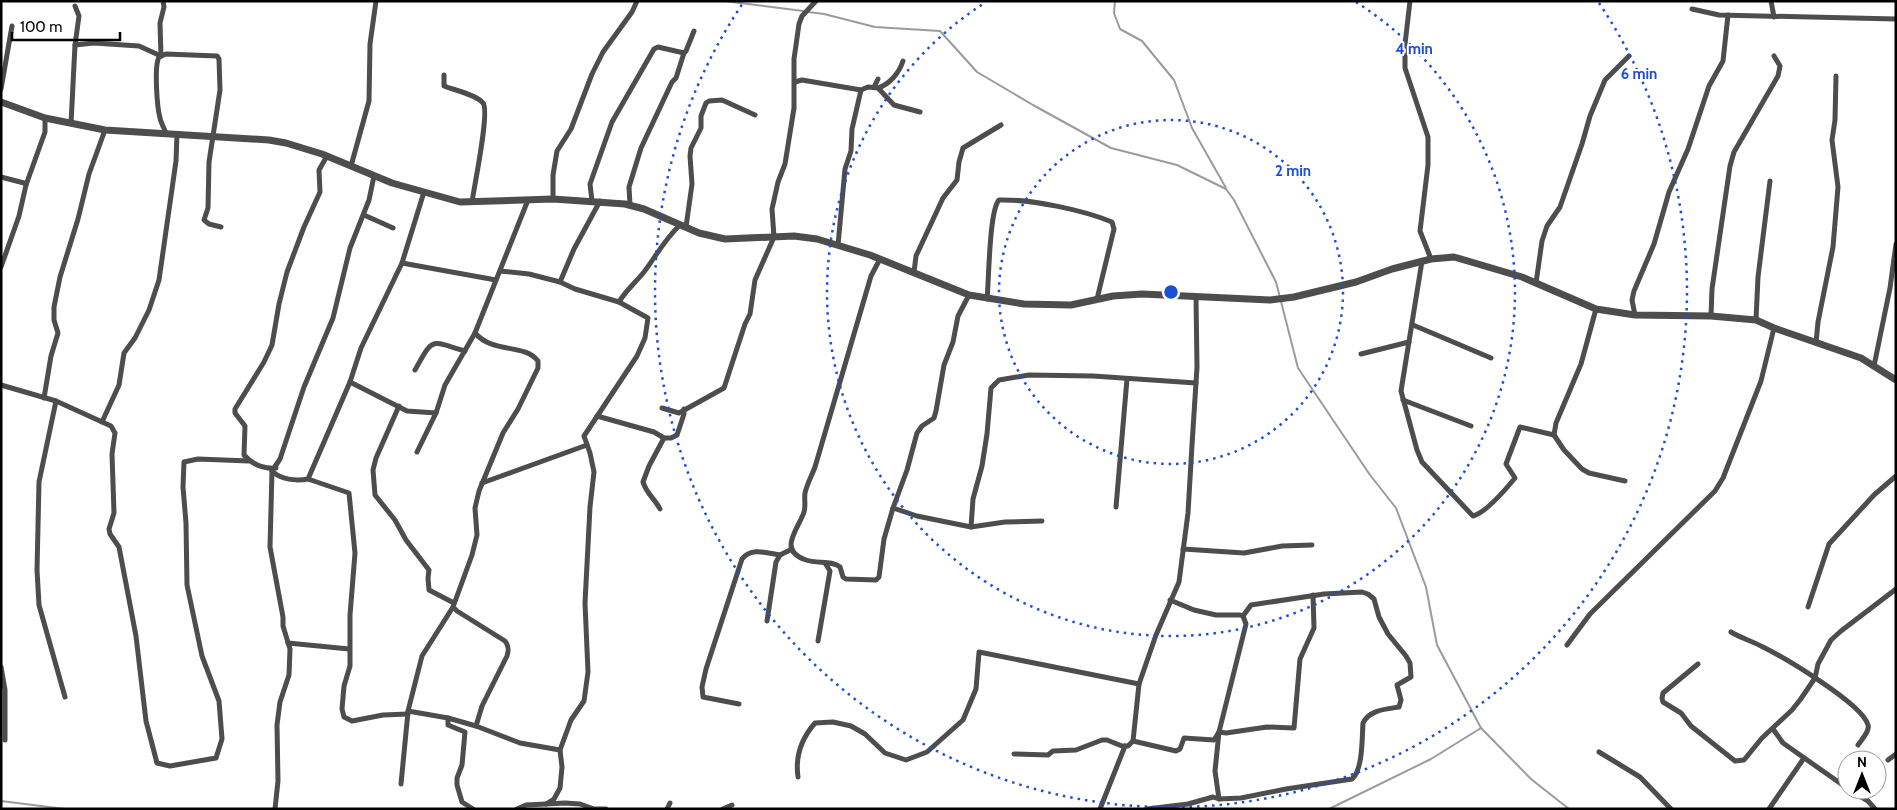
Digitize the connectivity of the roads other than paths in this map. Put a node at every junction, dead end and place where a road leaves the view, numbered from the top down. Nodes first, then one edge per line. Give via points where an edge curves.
1 (163, 1) edge
2 (376, 1) edge
3 (637, 1) edge
4 (816, 1) edge
5 (1410, 1) edge
6 (1771, 1) edge
7 (75, 6) dead end
8 (1692, 9) dead end
9 (1728, 15) junction
10 (1774, 18) junction
11 (1896, 20) edge
12 (12, 26) dead end
13 (694, 31) dead end
14 (75, 45) junction
15 (684, 53) junction
16 (161, 56) junction
17 (1629, 56) dead end
18 (1774, 56) dead end
19 (903, 61) dead end
20 (444, 75) dead end
21 (1836, 76) dead end
22 (878, 79) dead end
23 (795, 82) junction
24 (876, 88) junction
25 (1, 89) edge
26 (861, 90) junction
27 (1, 102) edge
28 (920, 112) dead end
29 (755, 116) dead end
30 (45, 118) junction
31 (71, 124) junction
32 (1000, 125) dead end
33 (105, 130) junction
34 (166, 133) junction
35 (177, 134) junction
36 (212, 138) junction
37 (327, 156) junction
38 (351, 166) junction
39 (374, 176) junction
40 (1, 177) edge
41 (1770, 181) dead end
42 (26, 186) junction
43 (424, 192) junction
44 (553, 199) junction
45 (528, 200) junction
46 (596, 201) junction
47 (472, 202) junction
48 (630, 205) junction
49 (364, 215) junction
50 (683, 226) junction
51 (221, 227) dead end
52 (393, 228) dead end
53 (774, 237) junction
54 (1896, 244) edge
55 (838, 245) junction
56 (880, 259) junction
57 (1431, 259) junction
58 (402, 262) junction
59 (1422, 262) junction
60 (1, 267) edge
61 (500, 271) junction
62 (914, 272) junction
63 (496, 280) junction
64 (560, 282) junction
65 (1536, 284) junction
66 (969, 295) junction
67 (1196, 297) junction
68 (987, 299) junction
69 (1098, 299) junction
70 (619, 302) junction
71 (1596, 309) junction
72 (1635, 315) junction
73 (1711, 316) junction
74 (1756, 320) junction
75 (1413, 325) junction
76 (1774, 328) junction
77 (475, 333) junction
78 (1410, 342) junction
79 (1816, 343) junction
80 (465, 351) junction
81 (1361, 354) dead end
82 (1491, 358) dead end
83 (1874, 366) junction
84 (415, 370) dead end
85 (1127, 378) junction
86 (1896, 380) edge
87 (350, 382) junction
88 (1196, 383) junction
89 (1, 385) edge
90 (44, 398) junction
91 (1403, 400) junction
92 (56, 401) junction
93 (399, 406) junction
94 (662, 408) dead end
95 (684, 409) junction
96 (436, 413) junction
97 (597, 416) junction
98 (102, 422) junction
99 (1471, 426) dead end
100 (1554, 436) junction
101 (664, 438) junction
102 (587, 445) junction
103 (417, 452) dead end
104 (249, 461) junction
105 (274, 469) junction
106 (1896, 476) edge
107 (308, 479) junction
108 (1625, 480) dead end
109 (482, 483) junction
110 (1116, 507) dead end
111 (893, 508) junction
112 (660, 510) dead end
113 (1042, 521) dead end
114 (971, 527) junction
115 (1312, 546) dead end
116 (792, 549) junction
117 (1183, 549) junction
118 (780, 555) junction
119 (825, 564) junction
120 (1896, 590) edge
121 (1313, 595) junction
122 (1170, 600) junction
123 (453, 605) junction
124 (1808, 607) dead end
125 (1243, 616) junction
126 (767, 621) dead end
127 (1731, 632) dead end
128 (818, 640) dead end
129 (288, 643) junction
130 (1566, 645) dead end
131 (349, 649) junction
132 (1698, 664) dead end
133 (1, 667) edge
134 (1816, 678) junction
135 (1139, 684) junction
136 (65, 697) dead end
137 (739, 704) dead end
138 (408, 713) junction
139 (448, 718) junction
140 (476, 726) junction
141 (1773, 729) junction
142 (1219, 732) junction
143 (6, 740) dead end
144 (1132, 741) junction
145 (1858, 745) dead end
146 (1125, 746) junction
147 (560, 750) junction
148 (1599, 752) dead end
149 (1014, 754) dead end
150 (1896, 754) edge
151 (1804, 758) junction
152 (1888, 760) dead end
153 (798, 777) dead end
154 (1837, 781) edge
155 (401, 784) dead end
156 (1219, 799) junction
157 (1866, 800) edge
158 (670, 803) dead end
159 (546, 804) junction
160 (732, 805) dead end
161 (275, 809) edge
162 (474, 809) edge
163 (518, 809) edge
164 (594, 809) edge
165 (606, 809) edge
166 (667, 809) edge
167 (723, 809) edge
168 (1100, 809) edge
169 (1147, 809) edge
170 (1671, 809) edge
171 (1769, 809) edge
172 (1875, 809) edge

1 - 16 street
2 - 38 street via 370,44 369,101
3 - 44 street via 603,52 572,128 557,151
4 - 23 street via 799,24 795,42
5 - 57 street via 1406,68 1428,137 1420,231
6 - 10 street
7 - 14 street via 79,16
8 - 9 street
9 - 10 street
9 - 72 street via 1723,61 1709,86 1688,149 1669,192 1654,244 1634,291
10 - 11 street
12 - 25 street
13 - 15 street
14 - 16 street via 139,46
14 - 31 street
15 - 46 street via 658,47 649,57 612,122 590,184
15 - 48 street via 676,78 641,148 629,187
16 - 34 street via 156,64 158,106
16 - 36 street via 216,56 218,59 220,90
17 - 65 street via 1605,80 1590,116 1560,207 1547,226 1542,241
18 - 73 street via 1780,66 1778,76 1734,152 1730,166
19 - 24 street via 899,73
20 - 47 street via 444,86 477,98 485,107
21 - 79 street via 1832,140 1838,187 1833,248
22 - 24 street
23 - 26 street via 802,80
23 - 53 street via 785,164 772,209
24 - 26 street
24 - 28 street via 894,105
26 - 55 street via 845,170
27 - 30 street
29 - 50 street via 722,100 706,103 701,128 691,148 692,184
30 - 31 street
30 - 42 street via 45,132
31 - 33 street
32 - 62 street via 963,148 957,180 943,198 916,256
33 - 34 street
33 - 90 street via 60,277 54,307 58,333
34 - 35 street
35 - 36 street
35 - 98 street via 159,280 149,310 124,353 119,385
36 - 37 street via 269,140
36 - 51 street via 208,208 204,220
37 - 38 street
37 - 104 street via 318,170 320,192 287,272 272,345 235,409 245,426 243,448
38 - 39 street
39 - 43 street
39 - 49 street
40 - 42 street
41 - 74 street
42 - 60 street
43 - 47 street
43 - 58 street
44 - 45 street
44 - 46 street
45 - 47 street
45 - 61 street
46 - 48 street
46 - 64 street
48 - 50 street
49 - 52 street
49 - 105 street via 350,248 333,318
50 - 53 street via 725,239
50 - 70 street via 666,238
53 - 55 street via 801,237
53 - 95 street via 755,280 750,314 724,388
54 - 83 street
55 - 56 street
56 - 62 street
56 - 116 street via 871,276 806,490 805,510 791,540
57 - 59 street
57 - 65 street via 1454,257
58 - 63 street
58 - 87 street via 361,348
59 - 67 street via 1294,297 1270,300
59 - 75 street
61 - 63 street
61 - 64 street
62 - 66 street
63 - 77 street
64 - 70 street
65 - 71 street
66 - 68 street
66 - 111 street via 958,316 944,365 934,418 917,434
67 - 69 street via 1142,294
67 - 88 street
68 - 69 street via 1056,306
68 - 69 street via 993,219 1000,200 1055,207 1112,222 1114,229
70 - 97 street via 648,318 645,338 638,356
71 - 72 street
71 - 100 street
72 - 73 street
73 - 74 street
74 - 76 street
75 - 78 street
75 - 82 street
76 - 79 street
76 - 130 street via 1761,381 1715,492 1595,608
77 - 80 street
77 - 109 street via 487,344 529,353 538,361 538,368 503,433
78 - 81 street
78 - 91 street via 1401,383
79 - 83 street via 1861,358
80 - 84 street via 433,343
80 - 96 street via 445,385
83 - 86 street
85 - 88 street
85 - 110 street
85 - 114 street via 1029,375 999,380 991,388 987,434 973,499
87 - 93 street
87 - 107 street
88 - 117 street
89 - 90 street
90 - 92 street
91 - 99 street
91 - 100 street via 1422,462 1473,516 1479,515 1515,478 1506,464 1520,427
92 - 98 street
92 - 136 street via 39,482 37,570 39,605
93 - 96 street via 407,411
93 - 123 street via 376,458 374,495 429,570 429,590
94 - 95 street via 676,413
95 - 101 street via 677,435
96 - 103 street
97 - 101 street via 654,432
97 - 102 street via 584,436
98 - 104 street via 112,426 115,433 112,454 114,513 109,529 119,547 136,636 146,721 157,763 170,766 216,758 222,739 219,701 202,656 188,585 184,462 198,459
100 - 108 street via 1589,473
101 - 112 street via 643,482
102 - 109 street
102 - 147 street via 594,472 585,603 588,672 584,701 571,720
104 - 105 street
105 - 107 street via 276,475
105 - 129 street via 270,547 282,626
106 - 124 street via 1828,544
107 - 131 street via 349,493 355,554
109 - 123 street via 475,508 477,536
111 - 114 street
111 - 119 street via 878,579 846,579 838,564
113 - 114 street
115 - 117 street via 1282,546 1244,553
116 - 118 street
116 - 119 street via 802,559
117 - 122 street via 1179,582
118 - 126 street via 776,562
118 - 137 street via 752,552 742,559 706,669 703,697
119 - 128 street via 830,571
120 - 134 street via 1831,640 1818,664
121 - 125 street via 1251,605
121 - 142 street via 1314,628 1300,659 1294,728
121 - 156 street via 1362,592 1374,599 1388,634 1410,663 1410,678 1397,685 1401,700 1399,707 1365,718 1359,766 1352,779
122 - 125 street via 1210,614
122 - 135 street
123 - 138 street via 422,656
123 - 140 street via 457,611 508,644 507,656 482,706
125 - 142 street via 1246,624
127 - 134 street
129 - 131 street
129 - 161 street via 289,676 280,702 277,725
131 - 138 street via 350,666 342,709 344,718 352,721
132 - 141 street via 1663,693 1663,702 1682,713 1691,726 1736,761 1748,757
133 - 143 street
134 - 141 street
134 - 145 street via 1865,718 1869,729
135 - 144 street
135 - 153 street via 979,652 976,688 962,720 927,752 906,760 885,753 851,726 834,722 815,723 806,734 796,762
138 - 139 street
138 - 155 street
139 - 140 street
139 - 162 street via 448,725 466,732 457,785 462,802
140 - 147 street via 520,743
141 - 151 street via 1783,743
142 - 144 street via 1214,740 1184,738 1176,751
142 - 156 street via 1215,771
144 - 146 street
146 - 149 street via 1102,740 1076,750
146 - 168 street
147 - 159 street via 562,781 554,799
148 - 170 street via 1640,777
150 - 152 street
151 - 154 street
151 - 171 street
156 - 169 street via 1213,796 1188,804
157 - 172 street
158 - 166 street
159 - 163 street via 526,805
159 - 164 street via 580,804
160 - 167 street
164 - 165 street

